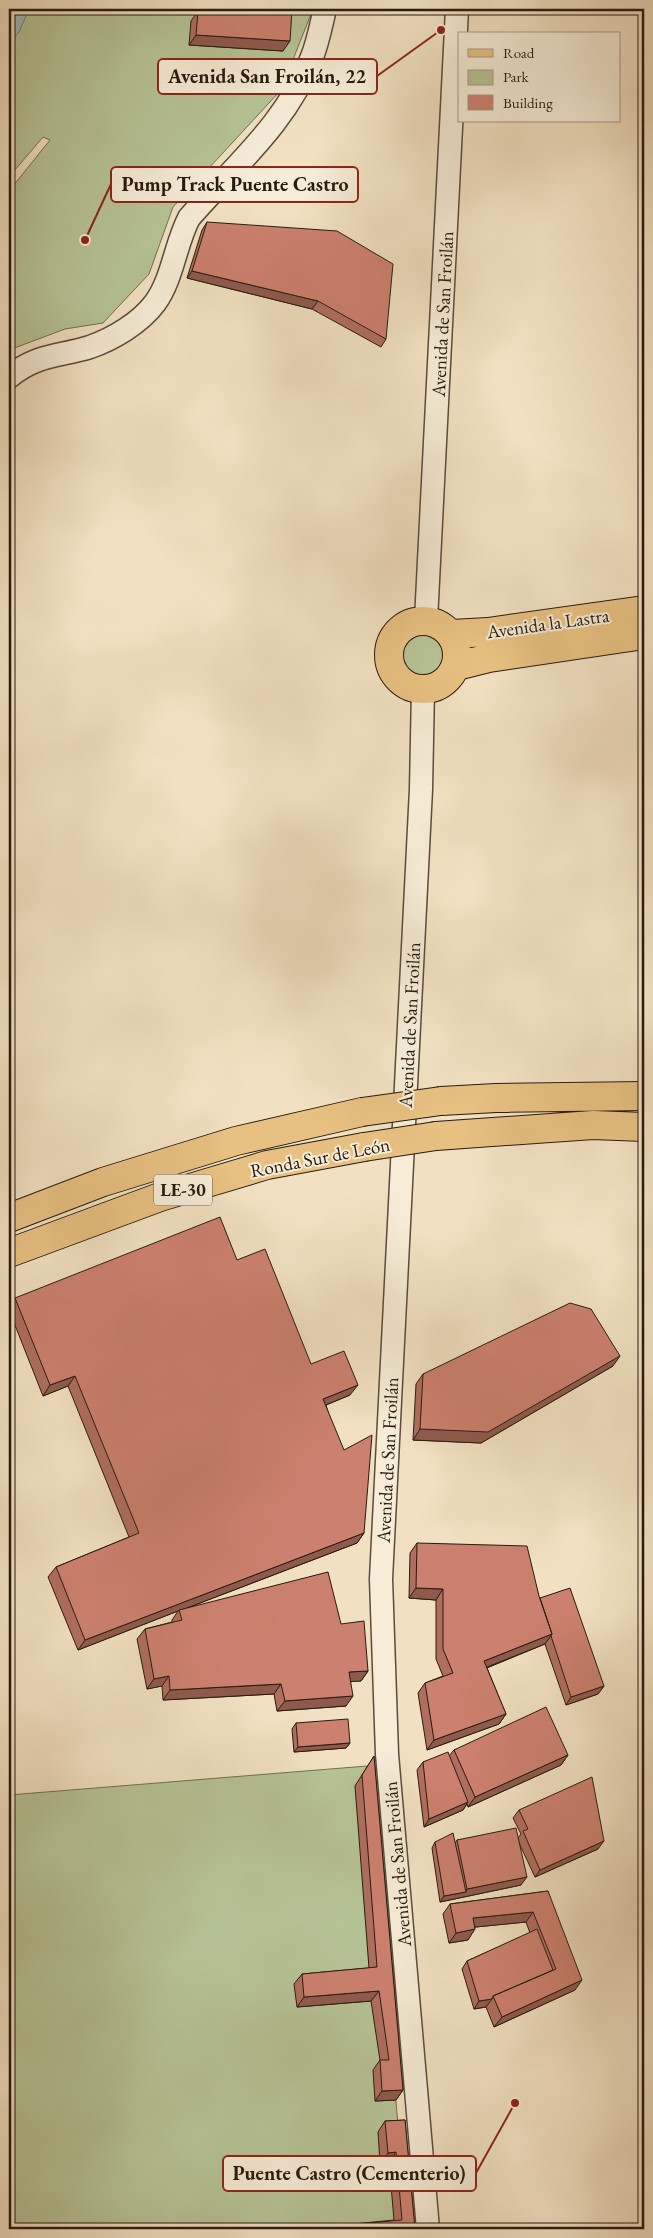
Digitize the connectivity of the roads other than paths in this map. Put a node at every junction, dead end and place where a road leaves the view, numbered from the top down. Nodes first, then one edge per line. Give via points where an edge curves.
1 (325, 9) edge
2 (457, 9) edge
3 (9, 377) edge
4 (644, 610) edge
5 (426, 620) junction
6 (452, 634) junction
7 (644, 635) edge
8 (456, 666) junction
9 (423, 689) junction
10 (644, 1079) edge
11 (644, 1096) edge
12 (496, 1098) junction
13 (593, 1126) junction
14 (644, 1127) edge
15 (644, 1135) edge
16 (9, 1218) edge
17 (9, 1253) edge
18 (428, 2229) edge

1 - 3 street via 313,57 294,94 263,140 189,218 155,303 140,319 103,342 41,358
2 - 5 street, Avenida de San Froilán
4 - 6 main road, Avenida la Lastra
5 - 6 main road
5 - 9 main road via 414,621 403,627 389,648 389,662 394,674 412,687
6 - 8 main road via 458,649
7 - 8 main road, Avenida la Lastra via 489,658
8 - 9 main road via 449,678 437,686
9 - 18 street, Avenida de San Froilán via 381,1578 388,1754
10 - 12 main road via 585,1081
11 - 12 main road, Ronda Sur de León / LE-30
12 - 16 main road, Ronda Sur de León / LE-30, bridge via 441,1101 362,1112 236,1141 103,1182
13 - 14 main road, Ronda Sur de León / LE-30
13 - 15 main road
13 - 17 main road, Ronda Sur de León / LE-30, bridge via 436,1136 267,1165 160,1197

